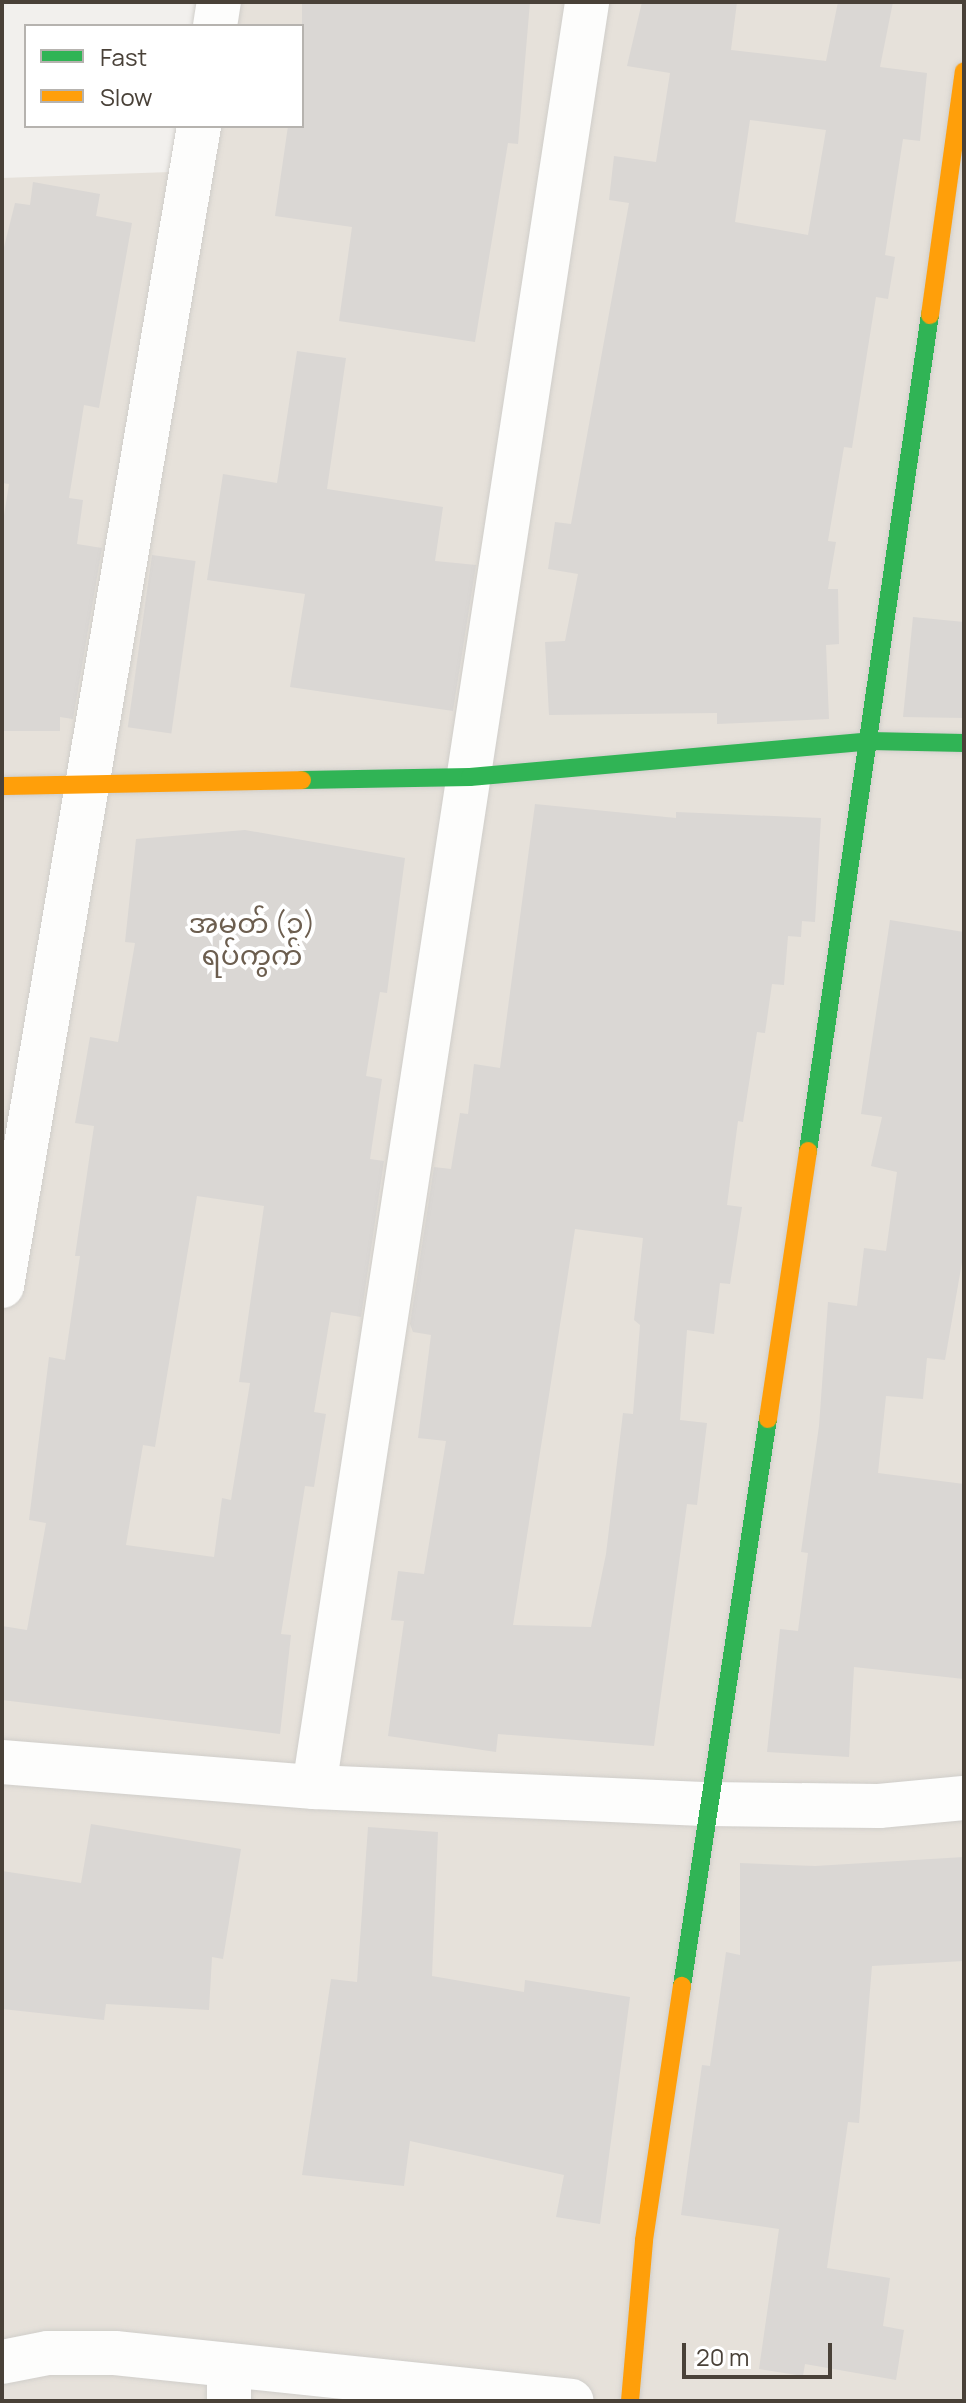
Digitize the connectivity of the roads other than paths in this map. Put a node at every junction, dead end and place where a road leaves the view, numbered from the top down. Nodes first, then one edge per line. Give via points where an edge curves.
1 (219, 2) edge
2 (587, 2) edge
3 (215, 24) edge
4 (964, 71) edge
5 (199, 128) edge
6 (870, 741) junction
7 (964, 743) edge
8 (470, 777) junction
9 (88, 784) junction
10 (2, 786) edge
11 (2, 1286) edge
12 (2, 1762) edge
13 (314, 1787) junction
14 (964, 1798) edge
15 (709, 1804) junction
16 (2, 2362) edge
17 (229, 2383) edge
18 (571, 2401) edge
19 (630, 2401) edge

1 - 3 street
2 - 8 street
4 - 6 street
5 - 9 street
6 - 7 street
6 - 8 street
6 - 15 street
8 - 9 street
8 - 13 street
9 - 10 street
9 - 11 street
12 - 13 street
13 - 15 street
14 - 15 street via 879,1806
15 - 19 street via 644,2240
16 - 17 street via 48,2353 115,2353
17 - 18 street

